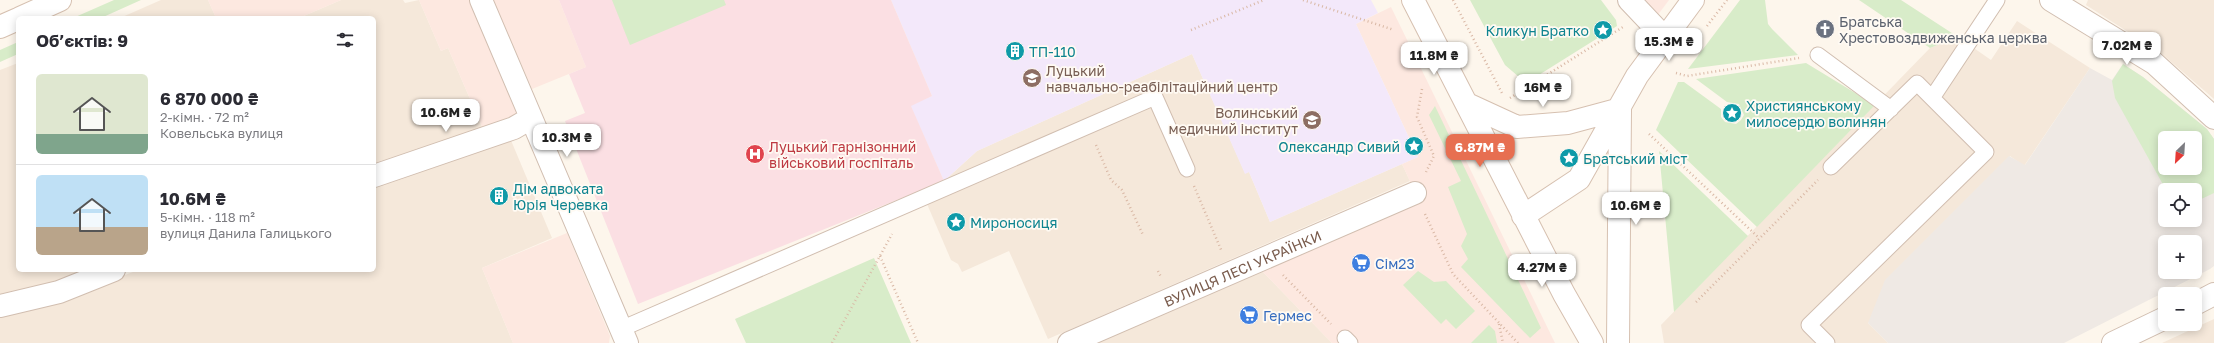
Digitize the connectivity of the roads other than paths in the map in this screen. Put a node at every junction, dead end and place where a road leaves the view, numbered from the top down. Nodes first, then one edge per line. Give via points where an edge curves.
1 (60, 0) edge
2 (481, 0) edge
3 (1413, 0) edge
4 (1629, 0) edge
5 (1693, 0) edge
6 (1997, 0) edge
7 (2061, 3) edge
8 (24, 16) edge
9 (16, 19) edge
10 (0, 27) edge
11 (1665, 38) junction
12 (1818, 55) road end
13 (1932, 98) junction
14 (1467, 104) junction
15 (1620, 109) junction
16 (1891, 109) junction
17 (531, 118) junction
18 (2214, 118) edge
19 (1831, 167) road end
20 (1187, 169) road end
21 (376, 175) edge
22 (1415, 193) road end
23 (1524, 216) junction
24 (109, 272) edge
25 (2214, 294) edge
26 (2202, 300) edge
27 (0, 306) edge
28 (2158, 321) edge
29 (624, 336) edge
30 (1069, 343) edge
31 (1592, 343) edge
32 (1618, 343) edge
33 (1827, 343) edge
34 (2113, 343) edge

1 - 8 street
2 - 17 street
3 - 14 street
4 - 11 street
5 - 11 street
6 - 13 lane
7 - 18 street via 2154,63
9 - 10 street
11 - 15 street via 1637,76
12 - 16 lane
13 - 16 lane via 1917,83
13 - 33 lane via 1986,152 1809,325
14 - 15 street via 1517,128 1568,123
14 - 23 street
15 - 23 street via 1580,180
15 - 32 street
16 - 19 lane
17 - 21 street via 514,128
17 - 29 street
20 - 29 lane via 1155,97 908,205
22 - 30 street, ВУЛИЦЯ ЛЕСІ УКРАЇНКИ
23 - 31 street
24 - 27 street via 59,292
25 - 26 street
28 - 34 street

